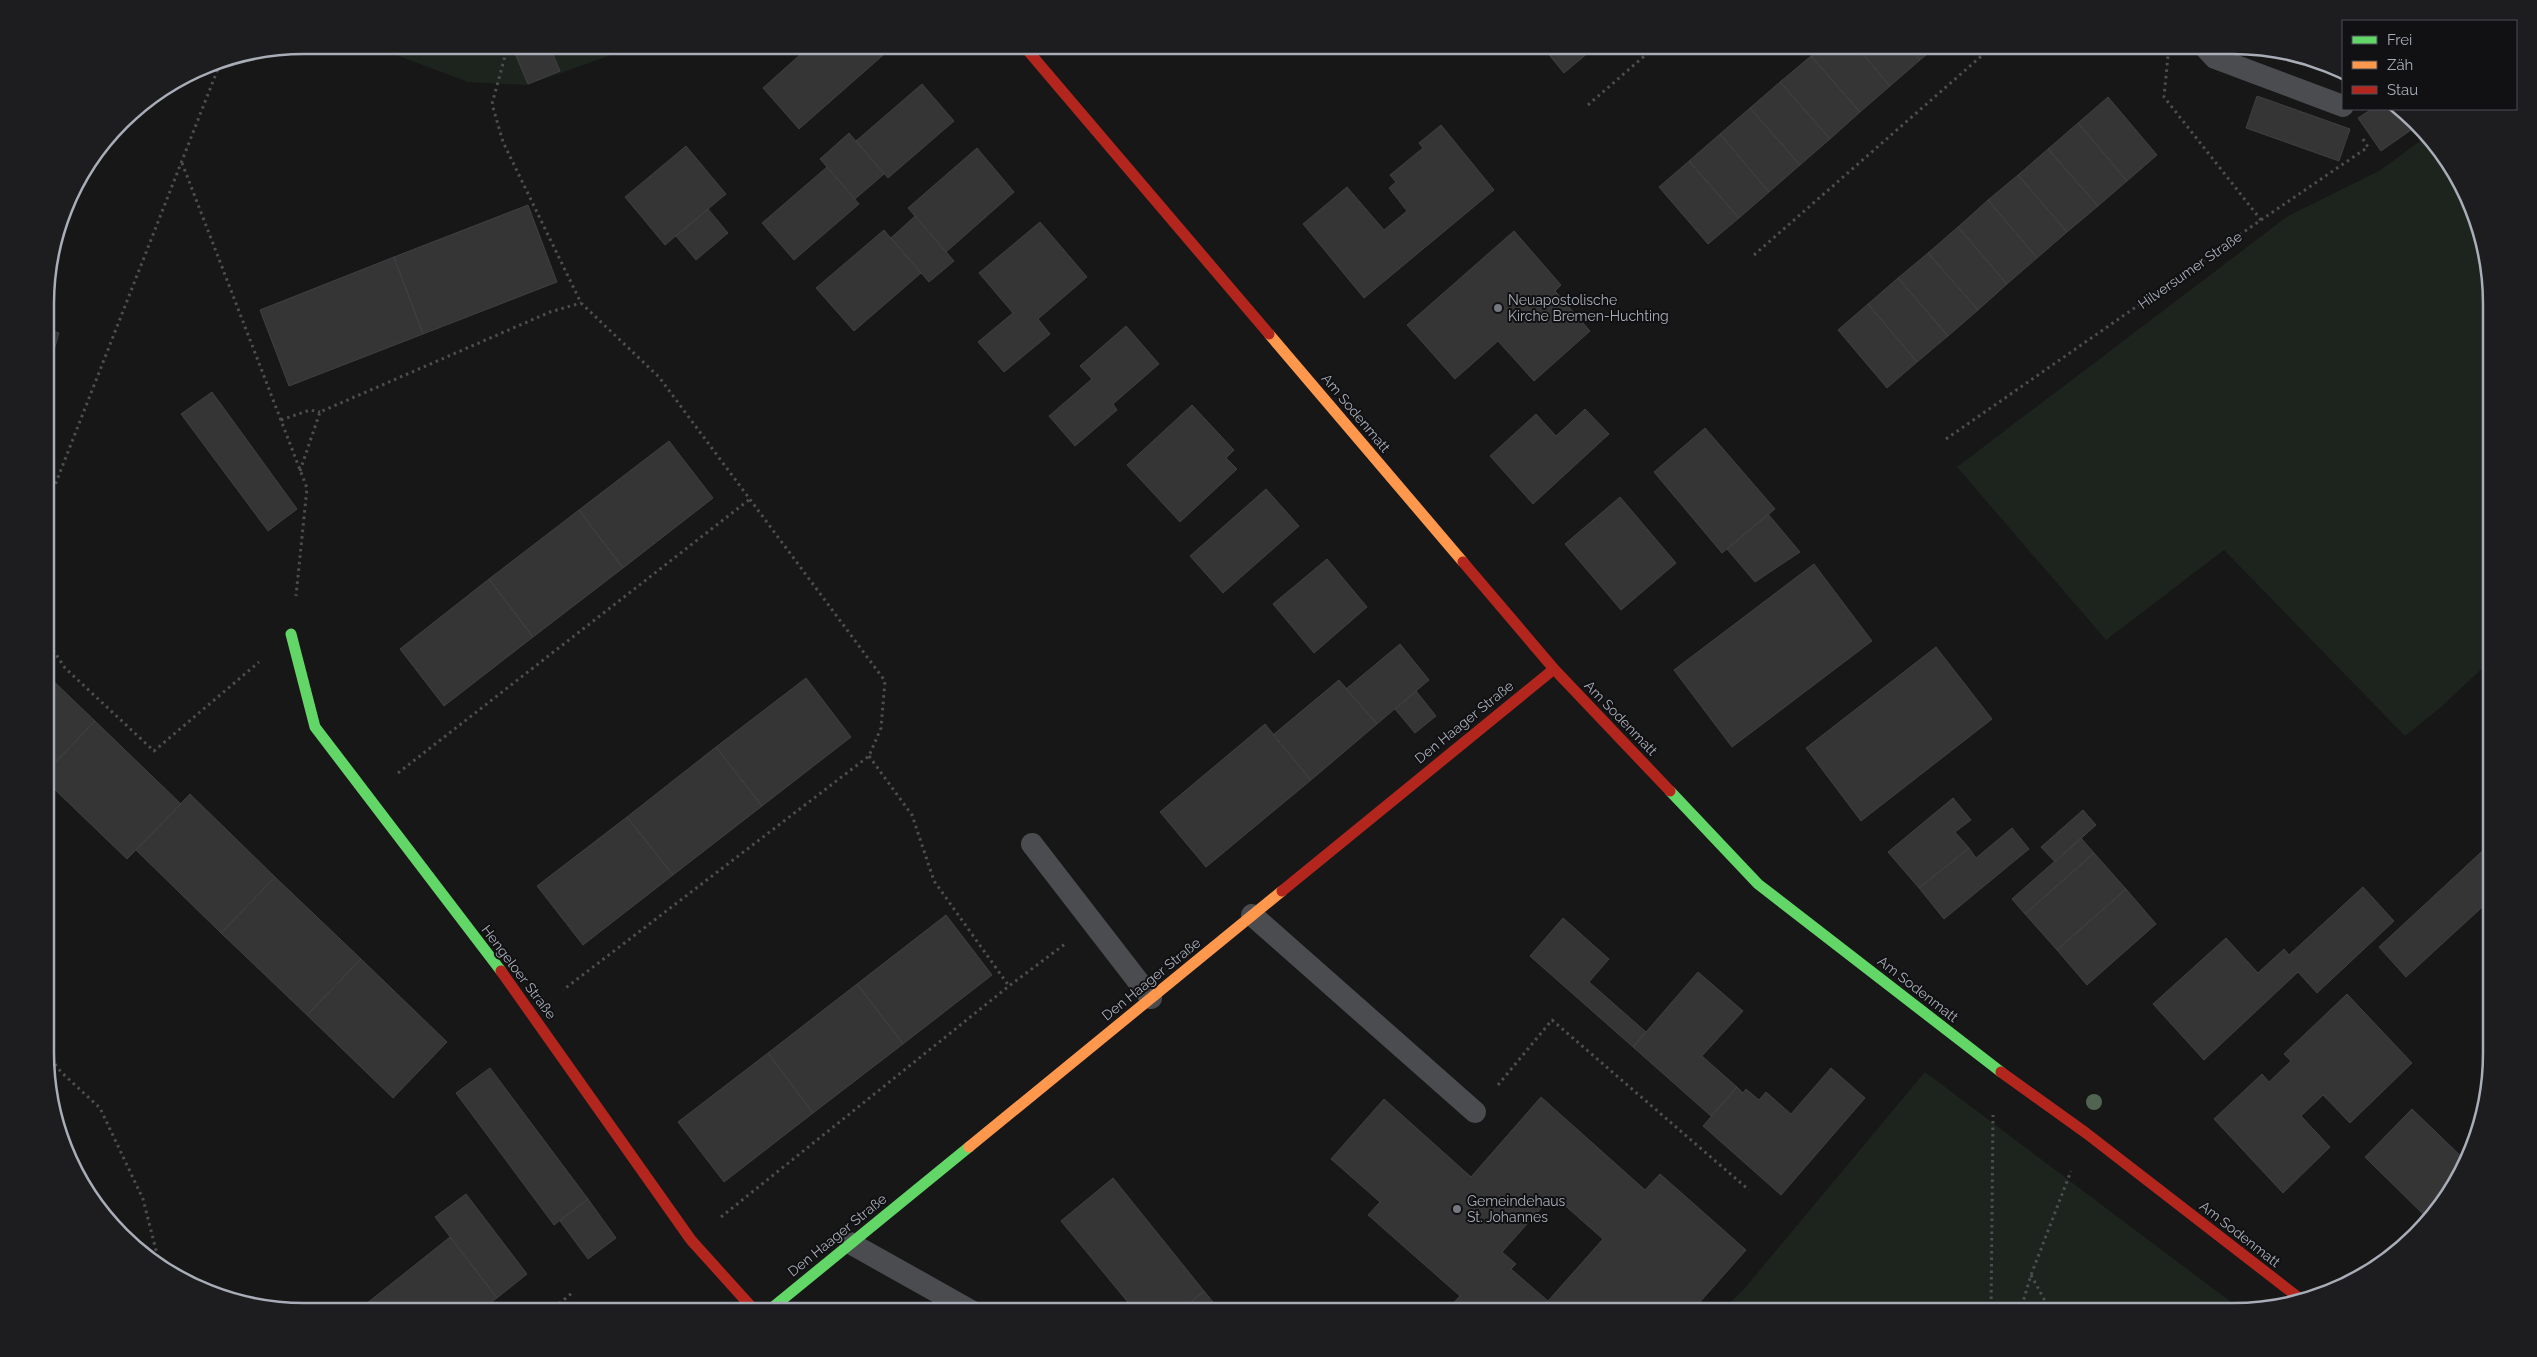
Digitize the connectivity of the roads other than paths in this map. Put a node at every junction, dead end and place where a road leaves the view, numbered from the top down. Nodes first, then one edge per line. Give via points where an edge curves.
1 (1032, 54) edge
2 (2211, 54) edge
3 (2342, 106) edge
4 (291, 634) road end
5 (1554, 669) junction
6 (1032, 844) dead end
7 (1252, 915) junction
8 (1151, 998) junction
9 (1475, 1112) road end
10 (850, 1243) junction
11 (2296, 1295) edge
12 (748, 1303) edge
13 (778, 1303) edge
14 (957, 1303) edge

1 - 5 street, Am Sodenmatt
2 - 3 lane
4 - 12 street, Hengeloer Straße via 315,727 533,1014 691,1240
5 - 7 street, Den Haager Straße
5 - 11 street, Am Sodenmatt via 1758,884
6 - 8 lane
7 - 8 street, Den Haager Straße
7 - 9 lane
8 - 10 street, Den Haager Straße
10 - 13 street, Den Haager Straße
10 - 14 lane

